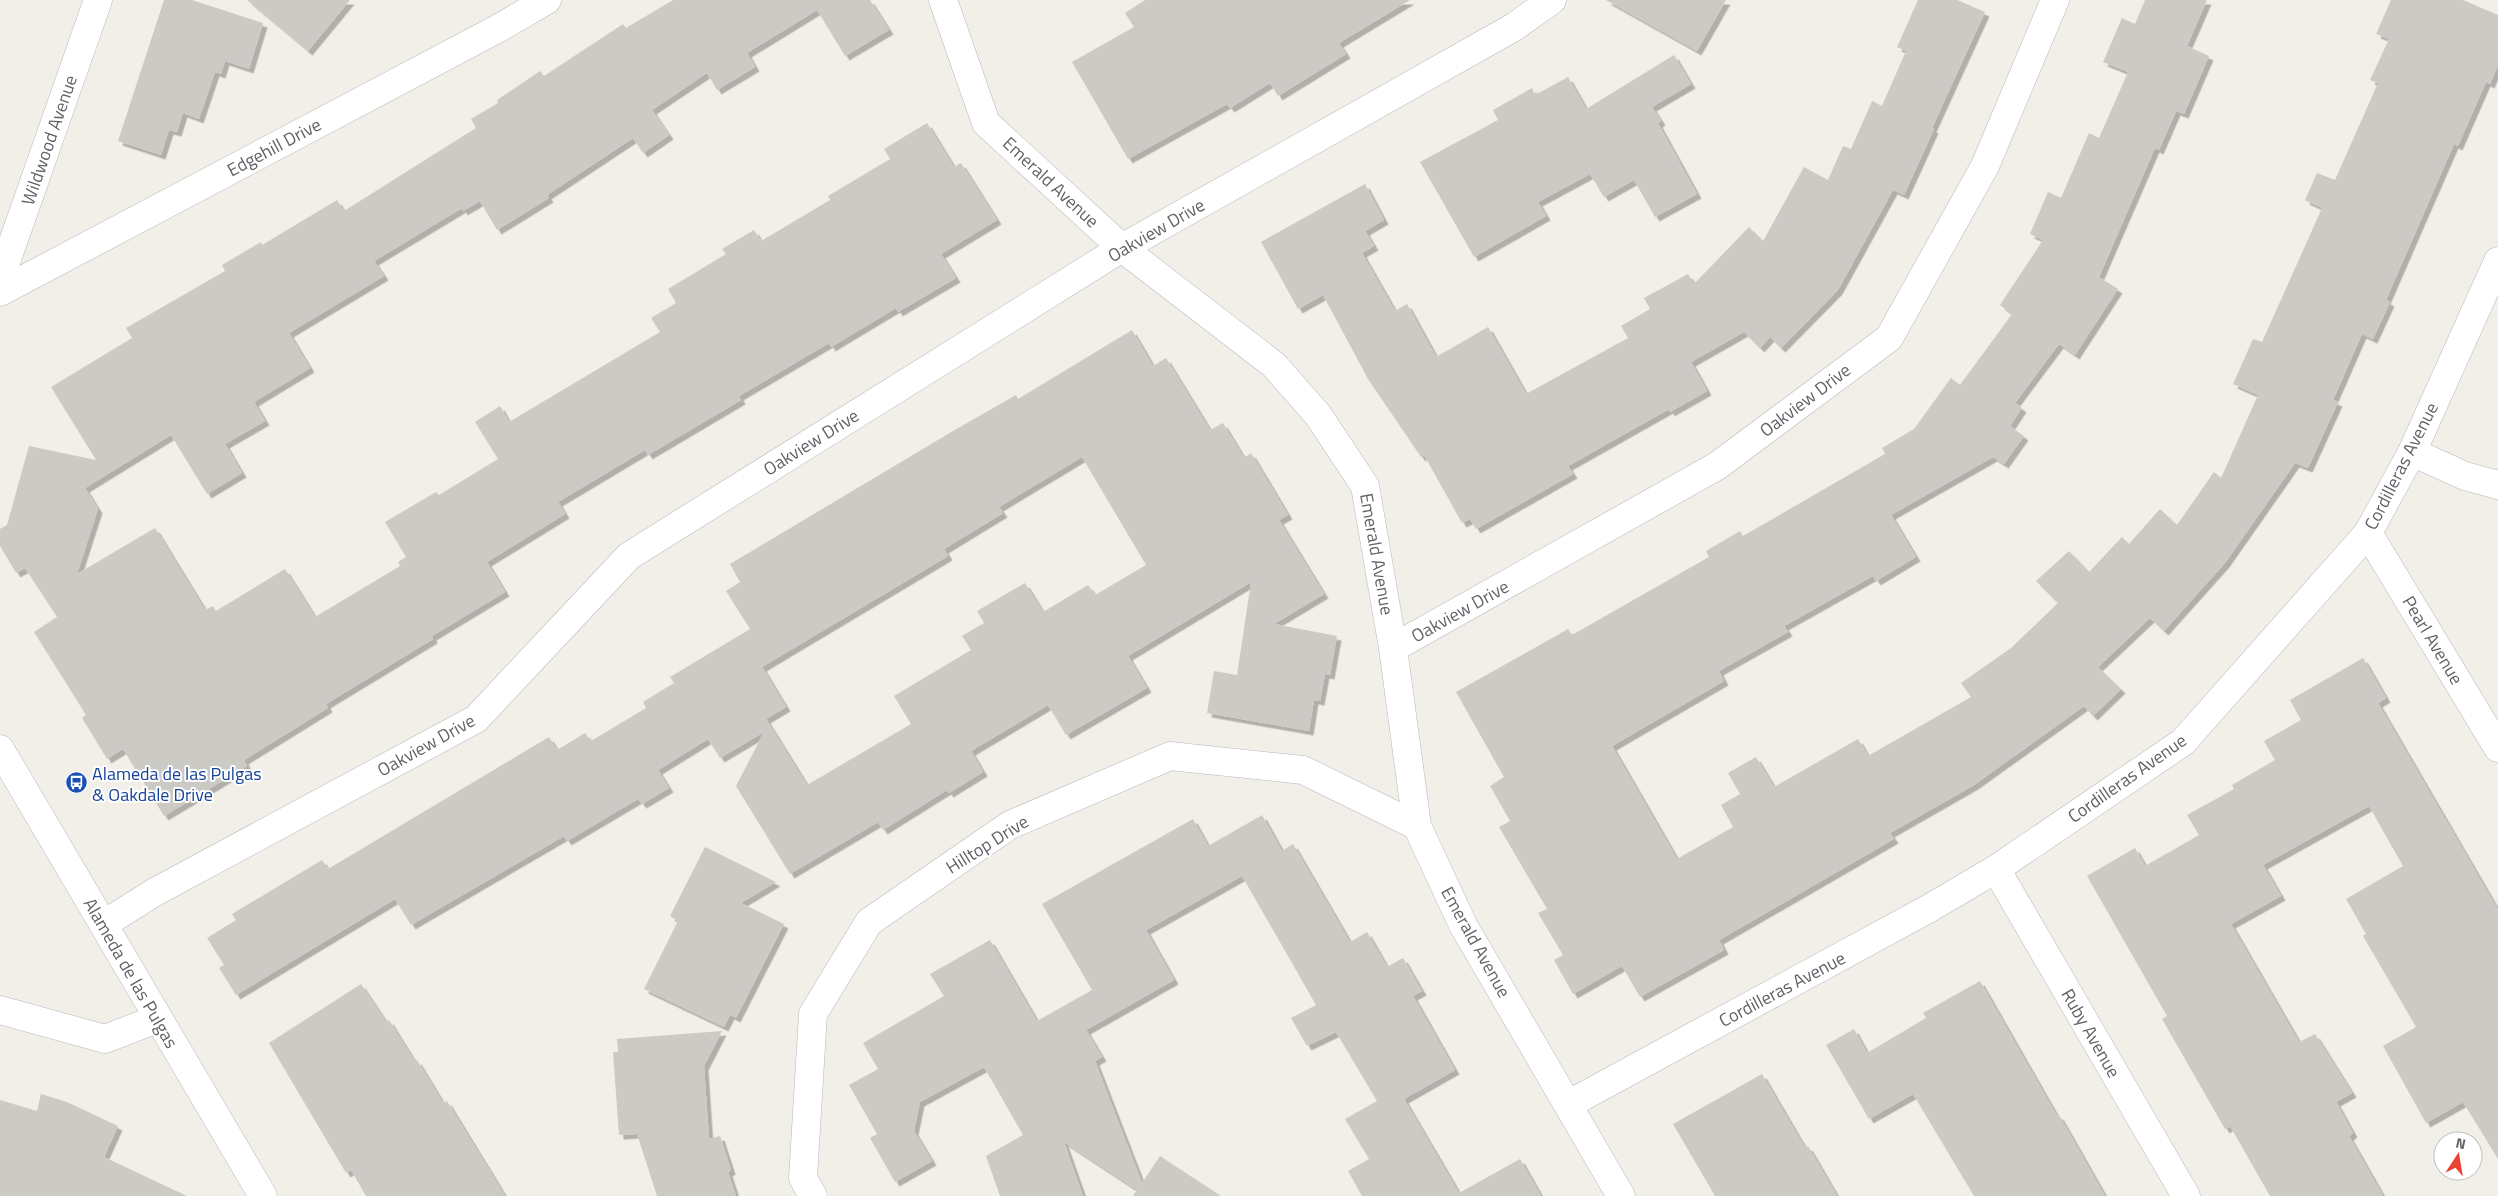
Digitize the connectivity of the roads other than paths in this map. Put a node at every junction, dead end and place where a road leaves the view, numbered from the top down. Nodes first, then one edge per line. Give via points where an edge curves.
1 (98, 0) edge
2 (547, 0) edge
3 (943, 0) edge
4 (1552, 0) edge
5 (2055, 0) edge
6 (1122, 248) junction
7 (2498, 261) edge
8 (0, 279) edge
9 (0, 292) edge
10 (2412, 452) junction
11 (2498, 486) edge
12 (2368, 532) junction
13 (1393, 648) junction
14 (2498, 748) edge
15 (0, 749) edge
16 (1417, 826) junction
17 (1996, 869) junction
18 (104, 924) junction
19 (0, 1010) edge
20 (157, 1019) junction
21 (1569, 1104) junction
22 (262, 1196) edge
23 (813, 1196) edge
24 (1622, 1196) edge
25 (2186, 1196) edge

1 - 8 street, Wildwood Avenue
2 - 9 street, Edgehill Drive
3 - 6 street, Emerald Avenue via 986,123
4 - 6 street, Oakview Drive via 1514,27
5 - 13 street, Oakview Drive via 1984,166 1889,338 1716,466
6 - 13 street, Emerald Avenue via 1274,365 1323,423 1366,486
6 - 18 street, Oakview Drive via 629,556 476,719 164,887
7 - 10 street, Cordilleras Avenue
10 - 11 street via 2465,476
10 - 12 street, Cordilleras Avenue
12 - 14 street, Pearl Avenue
12 - 17 street, Cordilleras Avenue via 2183,742
13 - 16 street, Emerald Avenue
15 - 18 street, Alameda de las Pulgas
16 - 21 street, Emerald Avenue via 1463,925
16 - 23 street, Hilltop Drive via 1302,770 1170,756 1010,824 869,922 813,1014 803,1178
17 - 21 street, Cordilleras Avenue
17 - 25 street, Ruby Avenue
18 - 20 street, Alameda de las Pulgas
19 - 20 street via 106,1039
20 - 22 street, Alameda de las Pulgas
21 - 24 street, Emerald Avenue

